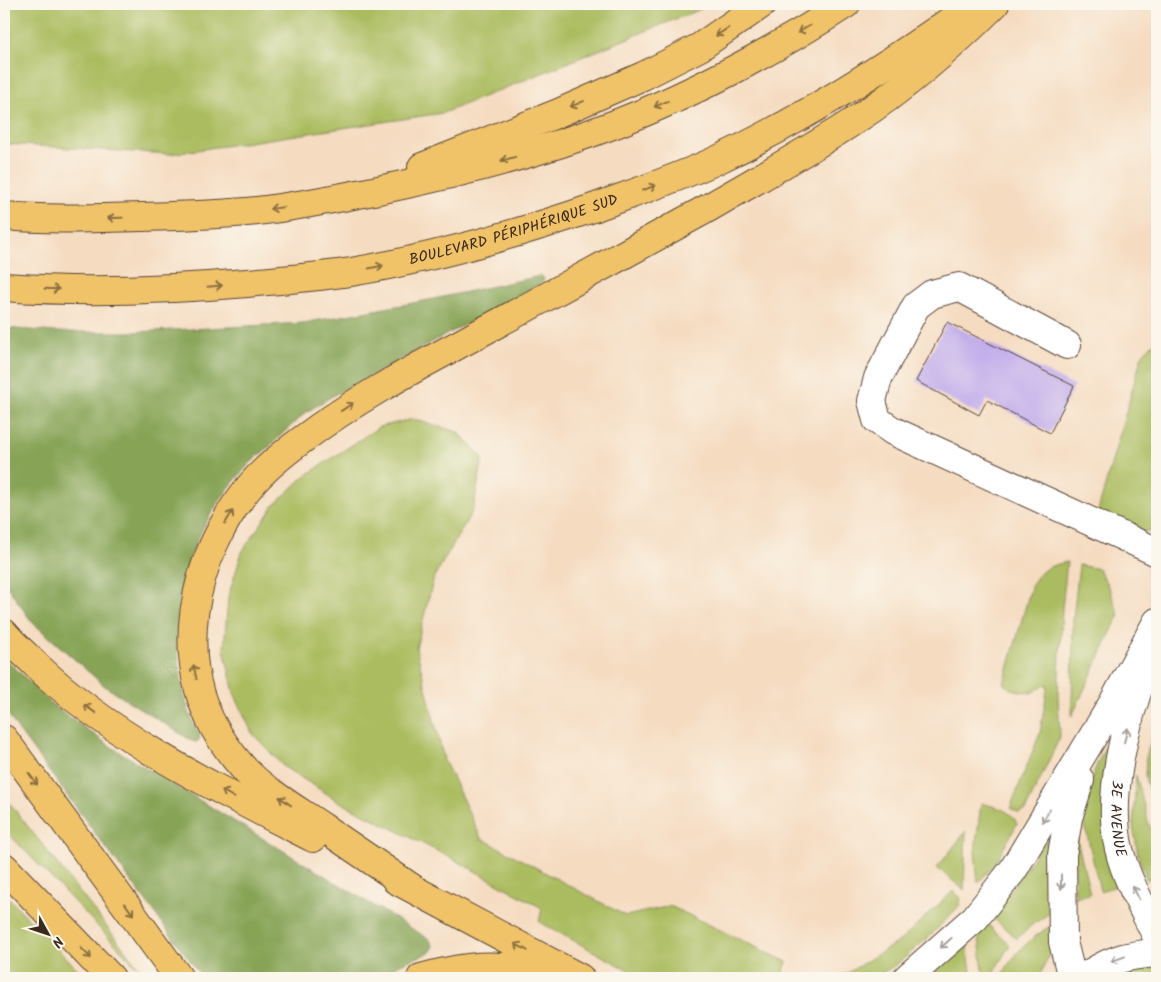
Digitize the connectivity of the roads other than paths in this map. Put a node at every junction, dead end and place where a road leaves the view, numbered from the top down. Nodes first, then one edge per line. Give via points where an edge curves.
1 (762, 4) edge
2 (846, 4) edge
3 (974, 4) edge
4 (995, 4) edge
5 (326, 201) junction
6 (4, 216) edge
7 (4, 287) edge
8 (1067, 345) dead end
9 (1157, 552) edge
10 (1157, 622) edge
11 (4, 633) edge
12 (1157, 638) edge
13 (1113, 703) junction
14 (4, 739) edge
15 (4, 867) edge
16 (412, 888) junction
17 (1157, 937) edge
18 (1157, 953) edge
19 (111, 978) edge
20 (179, 978) edge
21 (421, 978) edge
22 (559, 978) edge
23 (580, 978) edge
24 (907, 978) edge
25 (1072, 978) edge
26 (1083, 978) edge

1 -> 5 main road via 700,46 644,76 474,147
2 -> 5 main road via 696,89 619,122 540,151 448,176
7 -> 3 main road, BOULEVARD PÉRIPHÉRIQUE SUD via 169,290 270,281 351,272 503,237 649,188 716,160 851,87
16 -> 4 main road via 245,770 222,740 204,707 193,667 192,626 199,585 212,548 229,516 251,485 282,454 348,406 606,266 855,120 904,85
5 -> 6 main road via 186,216
8 - 9 street via 959,287 932,294 916,306 878,378 872,400 877,420 893,431
10 - 13 street
16 -> 11 main road via 239,800 129,736 48,676
17 -> 12 street, 3E AVENUE via 1119,849 1115,808 1121,752 1140,682
13 -> 24 street via 1013,870 975,918
13 -> 25 street via 1082,772 1068,818 1062,855 1063,942
14 -> 20 main road
15 -> 19 main road
23 -> 16 main road
18 -> 26 street via 1132,954 1100,965
21 - 22 main road via 468,967 494,966

